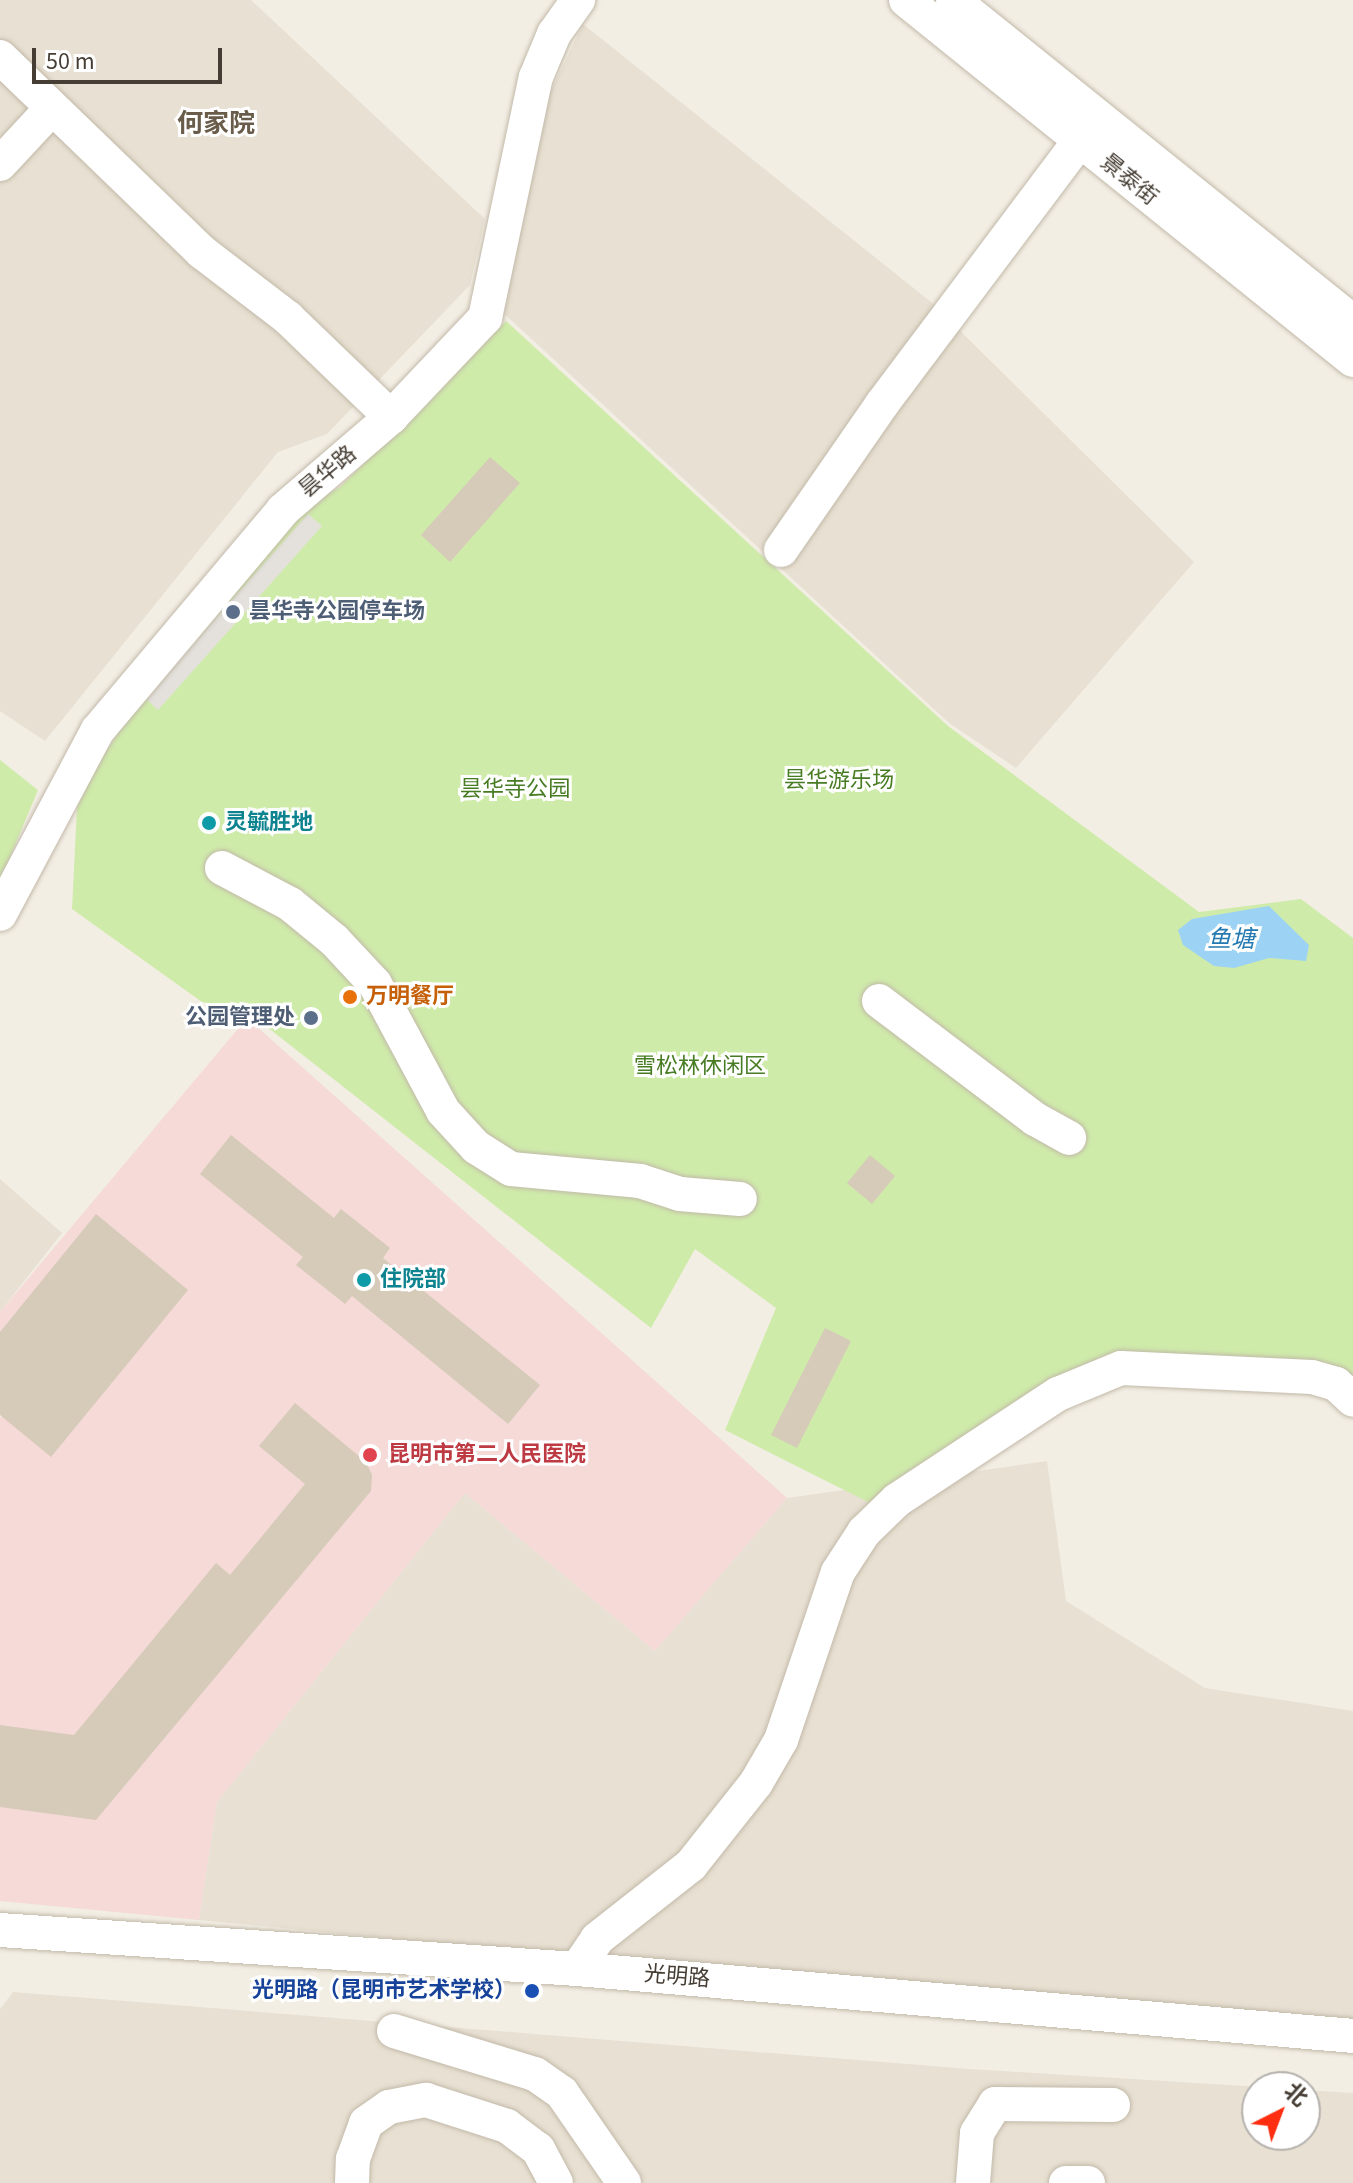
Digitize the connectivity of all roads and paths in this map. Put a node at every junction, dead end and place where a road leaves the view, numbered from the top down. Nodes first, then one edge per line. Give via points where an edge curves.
1 (578, 0) edge
2 (906, 0) edge
3 (953, 0) edge
4 (0, 57) edge
5 (52, 108) junction
6 (1080, 140) junction
7 (0, 164) edge
8 (1353, 322) edge
9 (1353, 360) edge
10 (391, 417) junction
11 (781, 550) dead end
12 (222, 868) dead end
13 (0, 914) edge
14 (879, 1001) dead end
15 (1069, 1138) dead end
16 (740, 1199) dead end
17 (1353, 1400) edge
18 (0, 1930) edge
19 (577, 1969) junction
20 (394, 2031) dead end
21 (1353, 2036) edge
22 (1113, 2105) dead end
23 (352, 2183) edge
24 (556, 2183) edge
25 (624, 2183) edge
26 (973, 2183) edge
27 (1066, 2183) edge
28 (1088, 2183) edge

1 - 10 street, 昙华路 via 554,34 536,77 485,318
2 - 6 street, 景泰街
3 - 8 street, 景泰街
4 - 5 street
5 - 7 street
5 - 10 street via 202,252 288,318
6 - 9 street, 景泰街
6 - 11 street via 882,404
10 - 13 street, 昙华路 via 283,510 98,730
12 - 16 street via 290,904 375,984 443,1111 476,1147 511,1169 640,1181 680,1194
14 - 15 street via 1035,1119
17 - 19 street via 1336,1384 1312,1377 1121,1368 1058,1394 897,1500 864,1532 838,1572 781,1740 756,1783 691,1865 597,1939
18 - 19 street, 光明路
19 - 21 street, 光明路
20 - 25 street via 535,2074 562,2093
22 - 26 street via 995,2104 977,2133
23 - 24 street via 353,2159 366,2123 389,2107 426,2100 507,2126 538,2149
27 - 28 street

